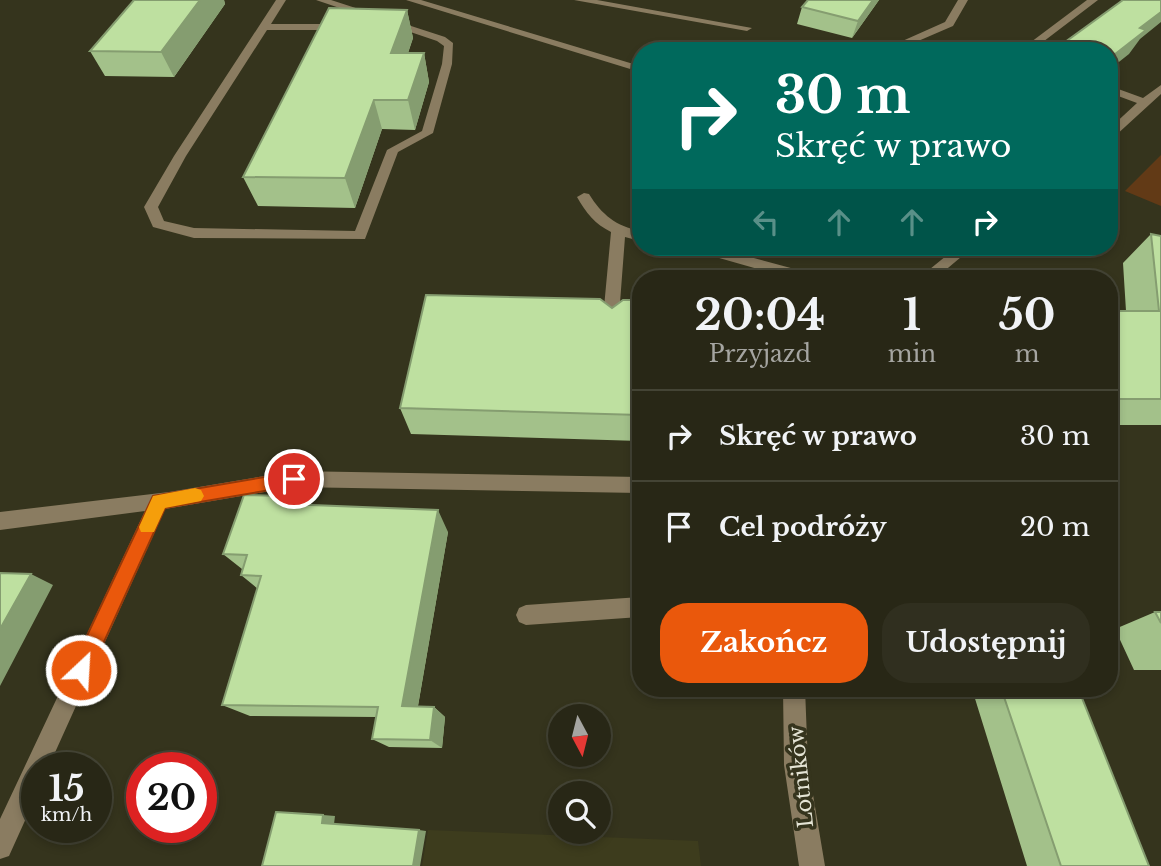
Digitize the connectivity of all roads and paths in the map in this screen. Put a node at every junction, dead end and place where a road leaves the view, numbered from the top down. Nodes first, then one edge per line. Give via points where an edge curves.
1 (281, 0) edge
2 (321, 0) edge
3 (411, 0) edge
4 (579, 0) edge
5 (964, 0) edge
6 (1093, 0) edge
7 (264, 27) junction
8 (351, 27) edge
9 (365, 27) edge
10 (405, 27) junction
11 (747, 28) dead end
12 (906, 42) edge
13 (1036, 42) edge
14 (632, 67) edge
15 (1161, 88) edge
16 (1118, 92) edge
17 (1147, 103) junction
18 (1118, 127) edge
19 (584, 197) dead end
20 (618, 232) junction
21 (632, 235) edge
22 (737, 256) edge
23 (955, 256) edge
24 (782, 270) edge
25 (937, 270) edge
26 (610, 329) edge
27 (632, 485) edge
28 (159, 501) junction
29 (0, 522) edge
30 (632, 608) edge
31 (527, 615) dead end
32 (794, 697) edge
33 (0, 847) edge
34 (813, 866) edge

1 - 7 street
2 - 10 street
3 - 14 street
4 - 11 street
5 - 12 street via 949,24
6 - 13 street
7 - 8 street
7 - 10 street via 151,207 158,224 194,233 360,236 393,150 427,133 447,64 449,45
9 - 10 street
15 - 17 street
16 - 17 street
17 - 18 street
19 - 20 street via 592,213
20 - 21 street
20 - 26 street
22 - 24 street
23 - 25 street
27 - 28 street via 294,479
28 - 29 street
28 - 33 street
30 - 31 street
32 - 34 street, Lotników via 796,765

